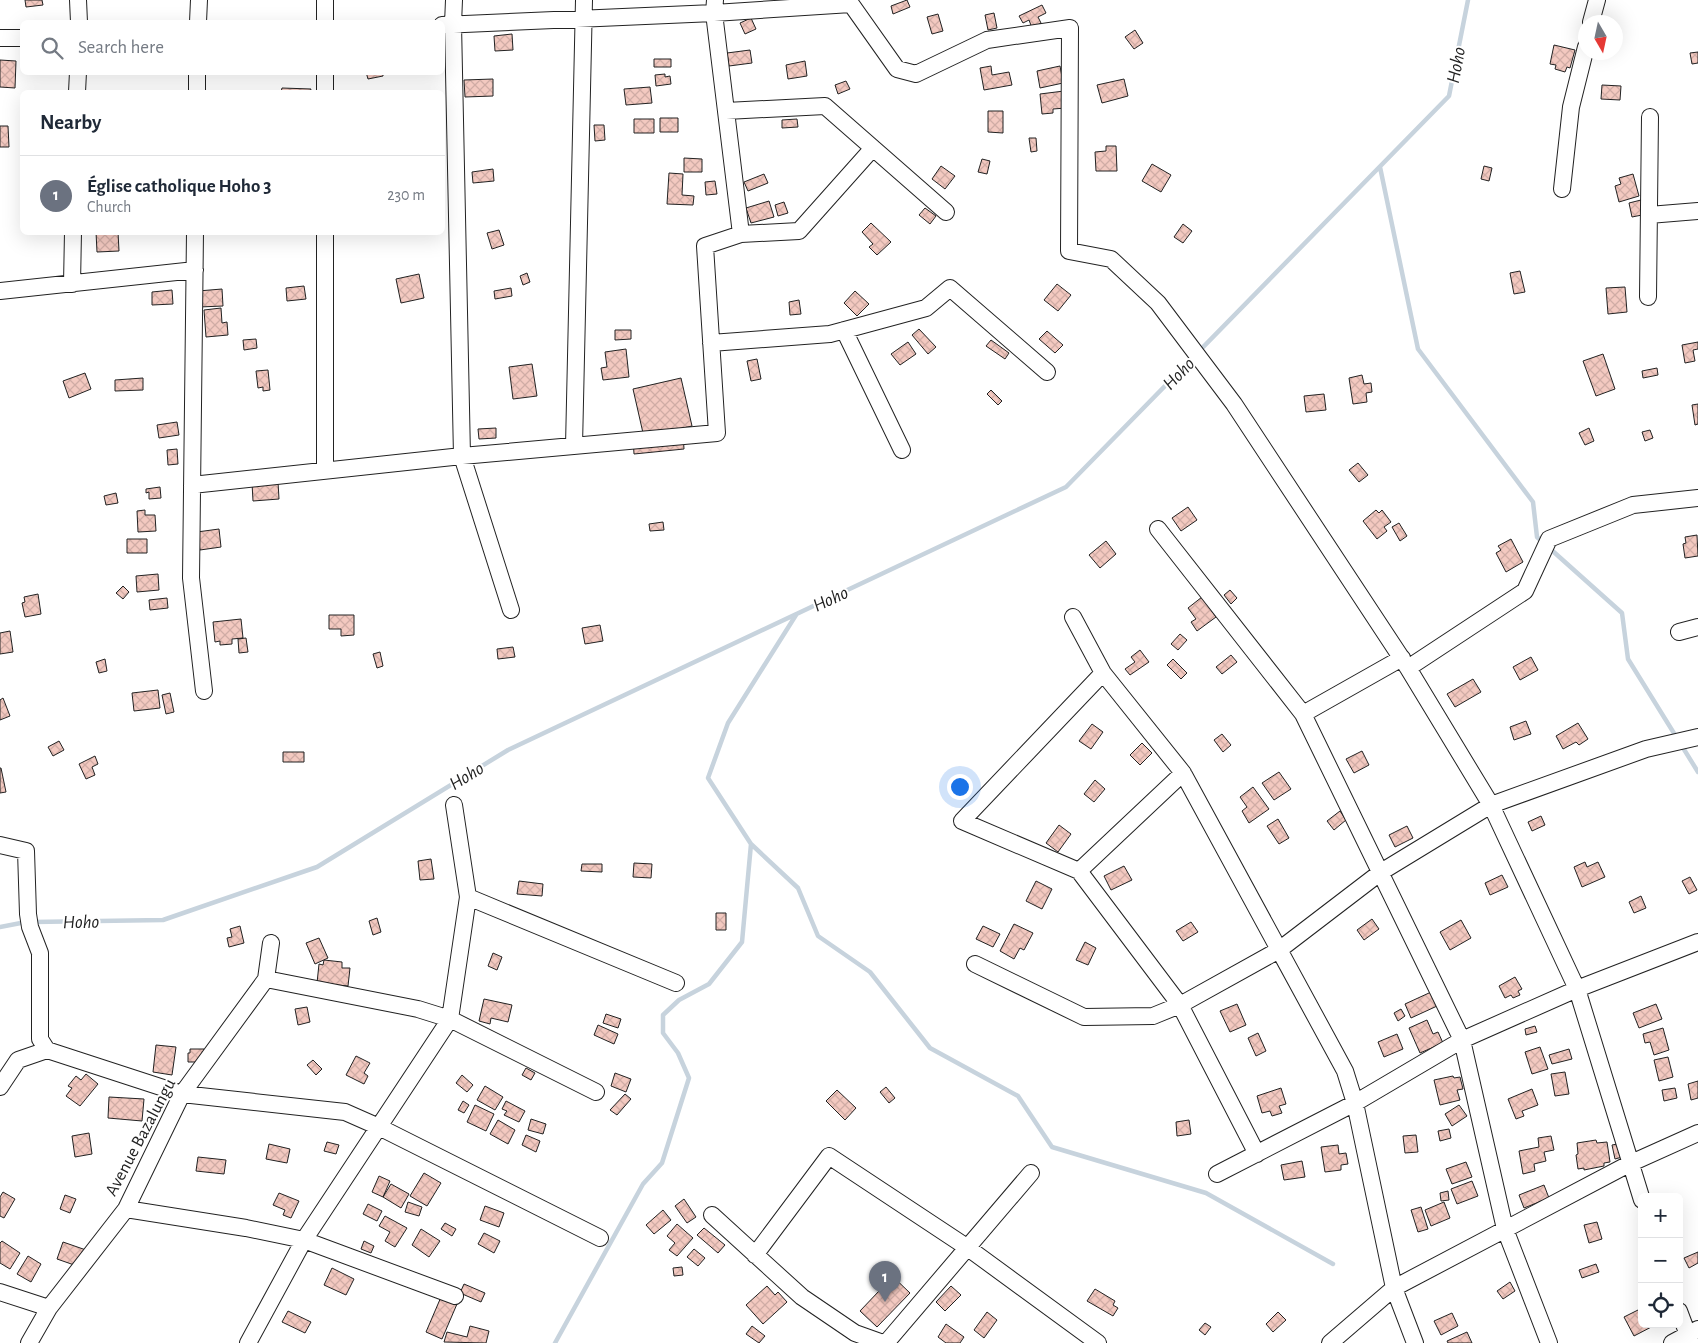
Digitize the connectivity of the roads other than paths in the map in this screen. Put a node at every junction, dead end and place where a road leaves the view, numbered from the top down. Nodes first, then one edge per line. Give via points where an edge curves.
1 (78, 0) edge
2 (199, 0) edge
3 (325, 0) edge
4 (454, 0) edge
5 (584, 0) edge
6 (1597, 0) edge
7 (715, 6) edge
8 (1594, 15) edge
9 (584, 19) junction
10 (79, 20) edge
11 (198, 20) edge
12 (325, 20) edge
13 (448, 24) edge
14 (0, 38) edge
15 (20, 38) edge
16 (1583, 60) edge
17 (78, 75) edge
18 (198, 75) edge
19 (325, 75) edge
20 (78, 90) edge
21 (197, 90) edge
22 (325, 90) edge
23 (726, 111) junction
24 (1650, 117) dead end
25 (874, 148) junction
26 (1562, 189) dead end
27 (1698, 211) edge
28 (946, 212) dead end
29 (1649, 215) junction
30 (741, 234) junction
31 (73, 235) edge
32 (195, 235) edge
33 (325, 235) edge
34 (194, 270) junction
35 (72, 284) junction
36 (0, 291) edge
37 (1648, 297) dead end
38 (844, 330) junction
39 (712, 343) junction
40 (1047, 372) dead end
41 (574, 446) junction
42 (902, 450) dead end
43 (462, 456) junction
44 (325, 471) junction
45 (192, 485) junction
46 (1698, 498) edge
47 (1158, 529) dead end
48 (511, 610) dead end
49 (1073, 617) dead end
50 (1698, 627) edge
51 (1679, 632) dead end
52 (1405, 663) junction
53 (1103, 673) junction
54 (204, 692) dead end
55 (1303, 714) junction
56 (1698, 737) edge
57 (1183, 774) junction
58 (454, 805) dead end
59 (1491, 805) junction
60 (0, 845) edge
61 (1079, 871) junction
62 (1381, 872) junction
63 (468, 897) junction
64 (1698, 942) edge
65 (271, 943) dead end
66 (1279, 950) junction
67 (975, 964) dead end
68 (266, 979) junction
69 (676, 983) dead end
70 (1577, 989) junction
71 (1180, 1004) junction
72 (450, 1019) junction
73 (1462, 1040) junction
74 (47, 1050) junction
75 (0, 1087) edge
76 (596, 1092) dead end
77 (182, 1094) junction
78 (1355, 1103) junction
79 (379, 1127) junction
80 (1698, 1133) edge
81 (1256, 1154) junction
82 (1629, 1164) junction
83 (1031, 1173) dead end
84 (1217, 1174) dead end
85 (1639, 1193) edge
86 (126, 1209) junction
87 (712, 1215) dead end
88 (1505, 1229) junction
89 (600, 1238) dead end
90 (304, 1240) junction
91 (968, 1248) junction
92 (755, 1255) junction
93 (1394, 1288) junction
94 (0, 1292) edge
95 (455, 1296) dead end
96 (49, 1308) junction
97 (1683, 1318) edge
98 (1692, 1335) edge
99 (29, 1343) edge
100 (248, 1343) edge
101 (884, 1343) edge
102 (1098, 1343) edge
103 (1330, 1343) edge
104 (1415, 1343) edge
105 (1549, 1343) edge
106 (1672, 1343) edge

1 - 10 street
2 - 11 street
3 - 12 street
4 - 13 street
5 - 9 street
6 - 8 street
7 - 9 street
7 - 23 street
7 - 52 street via 851,4 897,69 916,74 988,40 1070,28 1069,251 1111,259 1158,303 1234,404
9 - 13 street
9 - 41 street
13 - 43 street
14 - 15 street
16 - 26 street via 1571,107
17 - 20 street
18 - 21 street
19 - 22 street
23 - 25 street via 826,106
23 - 30 street
24 - 29 street
25 - 28 street
25 - 30 street via 799,231
27 - 29 street
29 - 37 street
30 - 39 street via 706,246
31 - 35 street
32 - 34 street
33 - 44 street
34 - 35 street
34 - 45 street
35 - 36 street
38 - 39 street via 830,334
38 - 40 street via 926,308 950,288
38 - 42 street
39 - 41 street via 718,434
41 - 43 street
43 - 44 street
43 - 48 street
44 - 45 street
45 - 54 street via 191,578
46 - 52 street via 1633,505 1547,544 1525,591
47 - 55 street
49 - 53 street
50 - 51 street
52 - 55 street
52 - 59 street
53 - 57 street
53 - 61 street via 962,821
55 - 62 street
56 - 59 street via 1646,749
57 - 61 street
57 - 66 street
58 - 63 street
59 - 62 street
59 - 70 street
60 - 74 street via 26,851 29,920 40,953 40,1039
61 - 71 street
62 - 66 street
62 - 73 street
63 - 69 street
63 - 72 street
64 - 70 street
65 - 68 street, Avenue Bazalungu
66 - 71 street
66 - 78 street via 1345,1071
67 - 71 street via 1084,1017 1153,1016
68 - 72 street via 418,1008
68 - 77 street, Avenue Bazalungu
70 - 73 street
70 - 82 street
71 - 81 street
72 - 76 street
72 - 79 street
73 - 78 street
73 - 88 street
74 - 75 street via 18,1060
74 - 77 street
77 - 79 street via 345,1112
77 - 86 street, Avenue Bazalungu
78 - 81 street
78 - 93 street
79 - 89 street
79 - 90 street
80 - 82 street
81 - 84 street
82 - 85 street
82 - 88 street
83 - 91 street
86 - 90 street
86 - 96 street, Avenue Bazalungu
87 - 92 street
88 - 93 street
88 - 105 street
90 - 95 street
90 - 100 street
91 - 92 street via 829,1156
91 - 101 street
91 - 102 street
92 - 101 street via 802,1297 855,1333
93 - 103 street
93 - 104 street
94 - 96 street
96 - 99 street, Avenue Bazalungu
97 - 98 street
98 - 106 street

